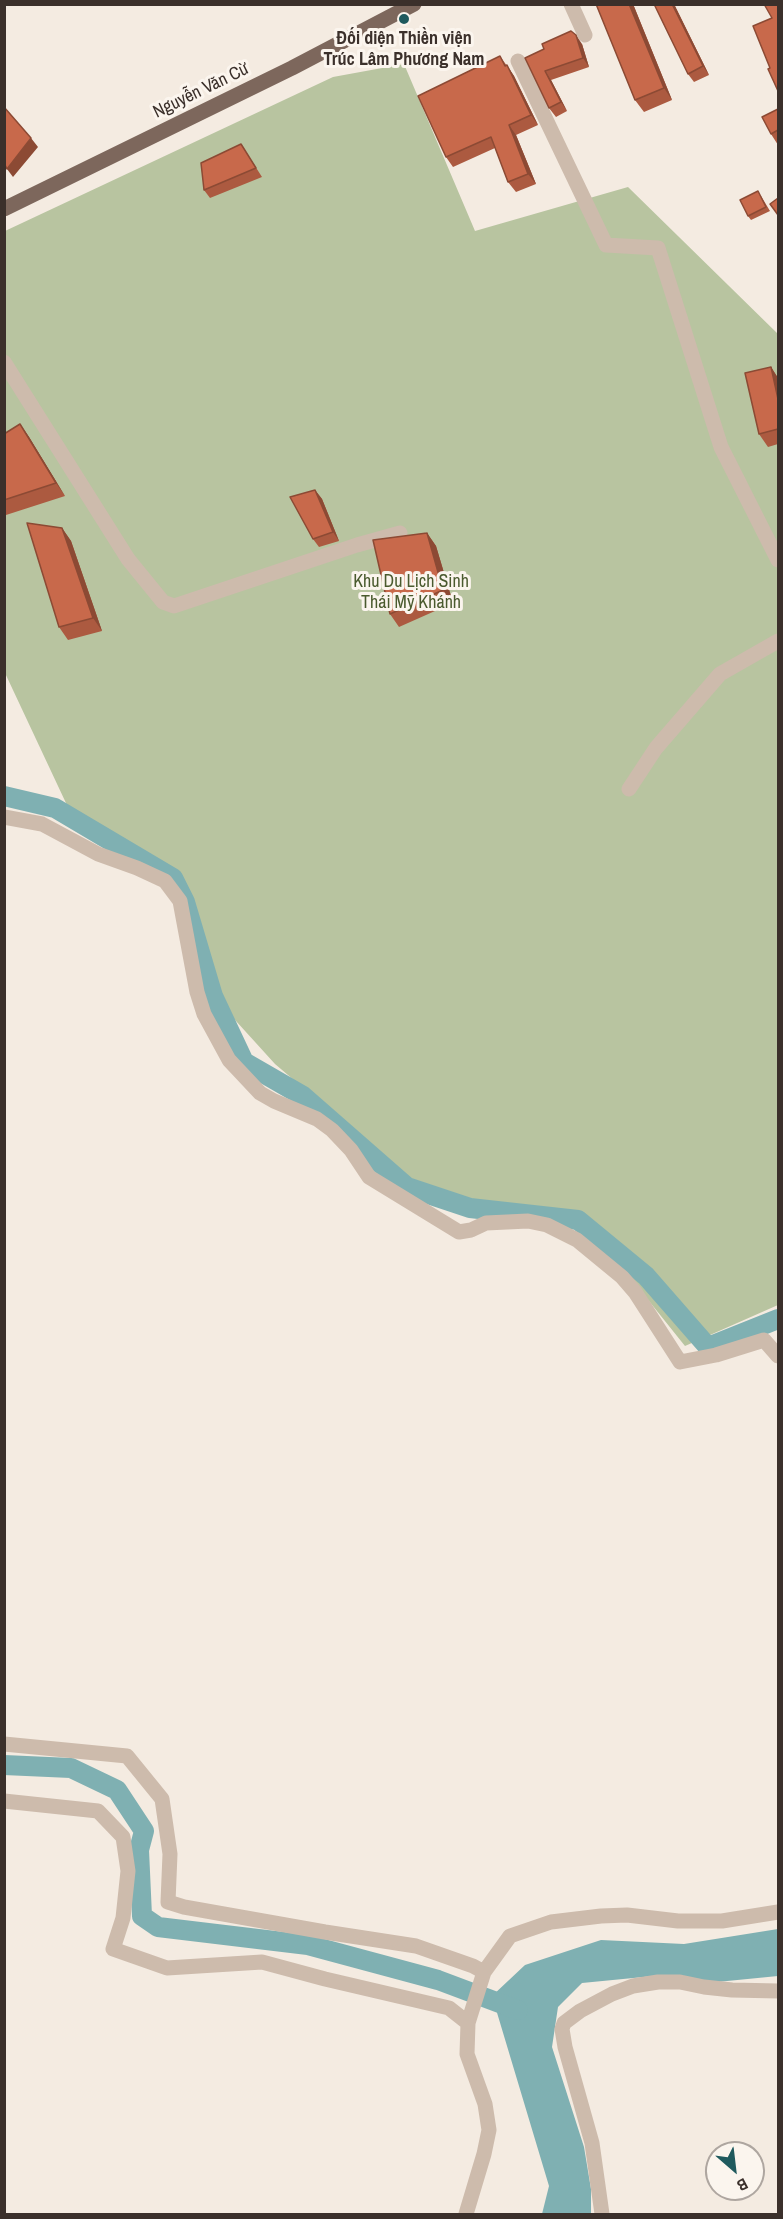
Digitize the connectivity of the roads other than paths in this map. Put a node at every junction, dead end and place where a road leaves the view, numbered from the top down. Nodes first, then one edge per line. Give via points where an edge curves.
1 (414, 4) edge
2 (571, 4) edge
3 (585, 35) dead end
4 (518, 61) dead end
5 (4, 209) edge
6 (4, 362) edge
7 (400, 533) dead end
8 (778, 560) edge
9 (778, 641) edge
10 (629, 789) dead end
11 (4, 817) edge
12 (771, 1338) edge
13 (778, 1356) edge
14 (4, 1744) edge
15 (4, 1801) edge
16 (778, 1912) edge
17 (483, 1973) junction
18 (778, 1991) edge
19 (468, 2022) junction
20 (466, 2214) edge
21 (602, 2214) edge

1 - 5 main road, Nguyễn Văn Cừ
2 - 3 street
4 - 8 street via 606,245 658,248 722,447
6 - 7 street via 128,559 163,602 174,606
9 - 10 street via 720,674 656,748
11 - 12 street via 42,824 98,854 165,881 180,902 204,1014 230,1060 260,1093 332,1130 369,1178 459,1232 486,1223 528,1221 547,1225 577,1240 635,1292 680,1362
12 - 13 street
14 - 17 street via 127,1756 162,1799 170,1854 168,1902 416,1946
15 - 19 street via 98,1811 123,1838 128,1871 123,1918 113,1949 167,1968 262,1962 449,2008
16 - 17 street via 722,1921 616,1915 551,1922 510,1936
17 - 19 street
18 - 21 street via 658,1982 612,1994 564,2023 563,2042 592,2143
19 - 20 street via 466,2054 485,2104 489,2130

